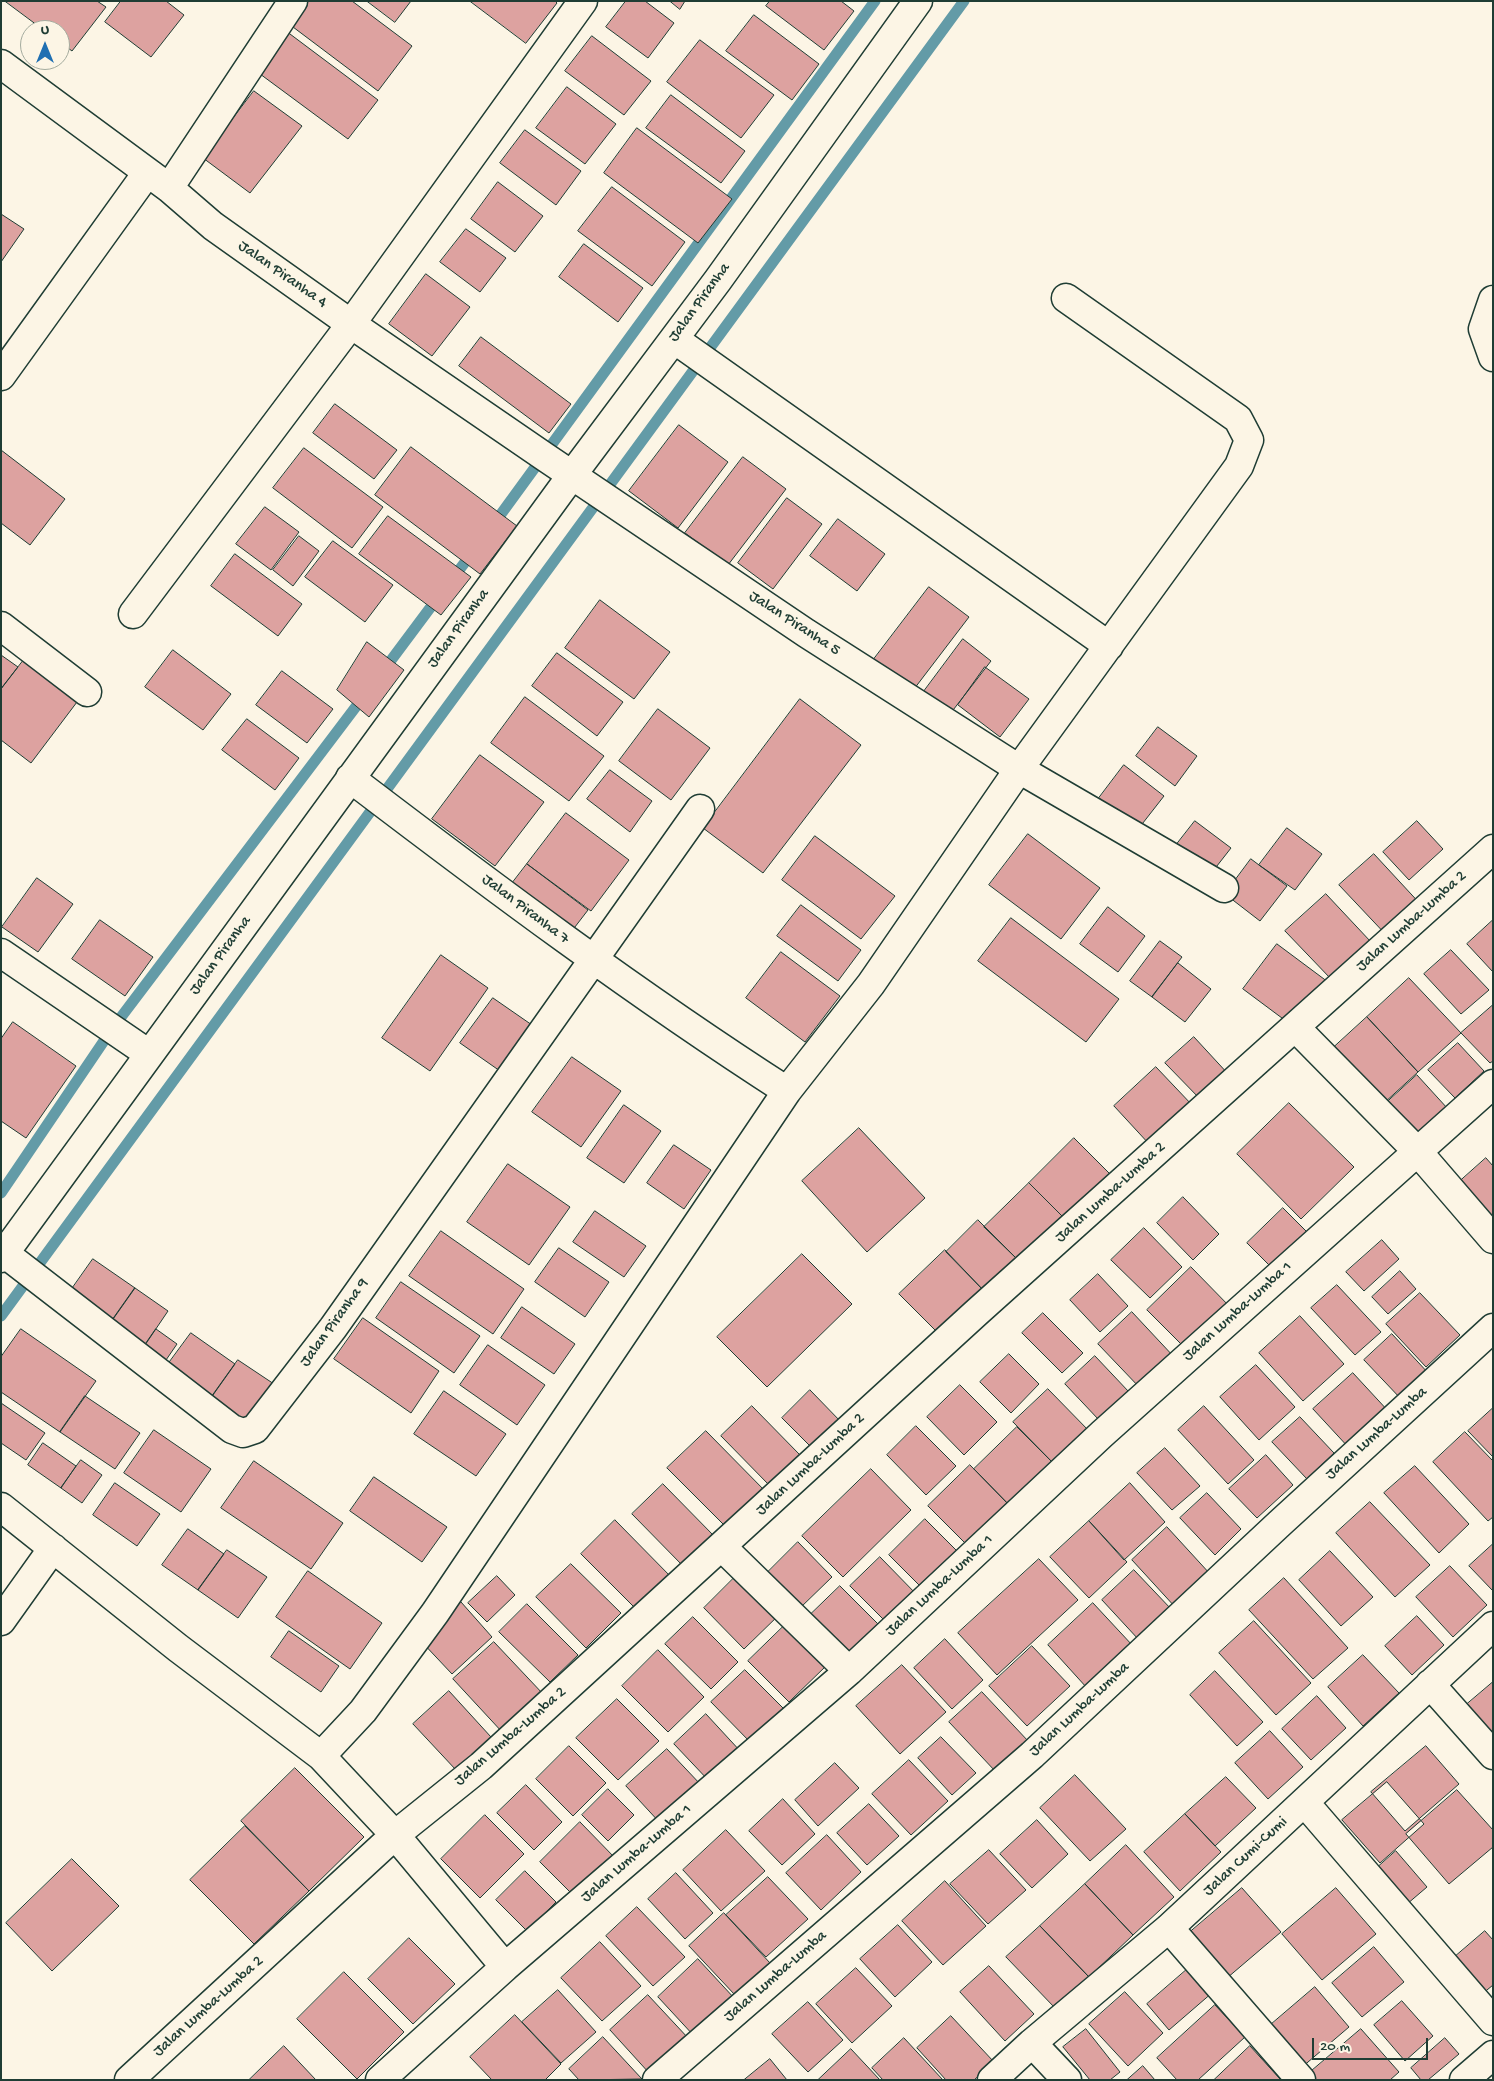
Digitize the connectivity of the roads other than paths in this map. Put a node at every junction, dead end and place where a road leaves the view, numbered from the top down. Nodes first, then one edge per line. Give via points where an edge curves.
1 (293, 1) edge
2 (583, 1) edge
3 (918, 1) edge
4 (1, 64) edge
5 (146, 173) junction
6 (169, 188) junction
7 (1066, 298) dead end
8 (1493, 300) edge
9 (351, 324) junction
10 (674, 339) junction
11 (1493, 357) edge
12 (1, 376) edge
13 (572, 475) junction
14 (133, 614) dead end
15 (1, 626) edge
16 (1109, 646) junction
17 (87, 692) dead end
18 (1019, 769) junction
19 (350, 778) junction
20 (700, 809) dead end
21 (1493, 849) edge
22 (1224, 888) dead end
23 (1, 953) edge
24 (593, 960) junction
25 (1295, 1027) junction
26 (149, 1054) junction
27 (1493, 1084) edge
28 (787, 1091) junction
29 (1418, 1152) junction
30 (1493, 1238) edge
31 (3, 1255) edge
32 (1493, 1328) edge
33 (1, 1507) edge
34 (722, 1547) junction
35 (53, 1548) junction
36 (1, 1621) edge
37 (1493, 1626) edge
38 (849, 1671) junction
39 (1430, 1684) junction
40 (1493, 1755) edge
41 (321, 1756) junction
42 (1305, 1803) junction
43 (394, 1835) junction
44 (1169, 1928) junction
45 (505, 1967) junction
46 (1493, 2021) edge
47 (1032, 2042) junction
48 (1493, 2055) edge
49 (129, 2080) edge
50 (380, 2080) edge
51 (657, 2080) edge
52 (992, 2080) edge
53 (1067, 2080) edge
54 (1301, 2080) edge
55 (1464, 2080) edge

1 - 6 street
2 - 9 street
3 - 10 street, Jalan Piranha
4 - 5 street, Jalan Piranha 4
5 - 6 street, Jalan Piranha 4
5 - 12 street
6 - 9 street, Jalan Piranha 4 via 213,226
7 - 16 street via 1238,419 1249,440 1239,466
8 - 11 street via 1484,329
9 - 13 street, Jalan Piranha 4
9 - 14 street
10 - 13 street, Jalan Piranha
10 - 16 street
13 - 18 street, Jalan Piranha 5 via 806,633
13 - 19 street, Jalan Piranha
15 - 17 street
16 - 18 street
18 - 22 street, Jalan Piranha 5
18 - 28 street via 871,984
19 - 24 street, Jalan Piranha 7
19 - 26 street, Jalan Piranha
20 - 24 street, Jalan Piranha 9
21 - 25 street, Jalan Lumba-Lumba 2
23 - 26 street
24 - 28 street, Jalan Piranha 7
24 - 31 street, Jalan Piranha 9 via 333,1328 255,1429 243,1433 232,1429
25 - 29 street
25 - 34 street, Jalan Lumba-Lumba 2 via 976,1313
26 - 31 street, Jalan Piranha
27 - 29 street, Jalan Lumba-Lumba 1
28 - 41 street via 436,1613 363,1711
29 - 30 street
29 - 38 street, Jalan Lumba-Lumba 1 via 1102,1434
32 - 51 street, Jalan Lumba-Lumba via 1032,1755
33 - 35 street
34 - 38 street
34 - 43 street, Jalan Lumba-Lumba 2 via 481,1766
35 - 36 street
35 - 41 street
37 - 39 street, Jalan Cumi-Cumi
38 - 45 street, Jalan Lumba-Lumba 1
39 - 40 street
39 - 42 street, Jalan Cumi-Cumi
41 - 43 street
42 - 44 street, Jalan Cumi-Cumi
42 - 46 street
43 - 45 street
43 - 49 street, Jalan Lumba-Lumba 2
44 - 47 street, Jalan Cumi-Cumi
44 - 54 street
45 - 50 street, Jalan Lumba-Lumba 1
47 - 52 street, Jalan Cumi-Cumi
47 - 53 street
48 - 55 street

